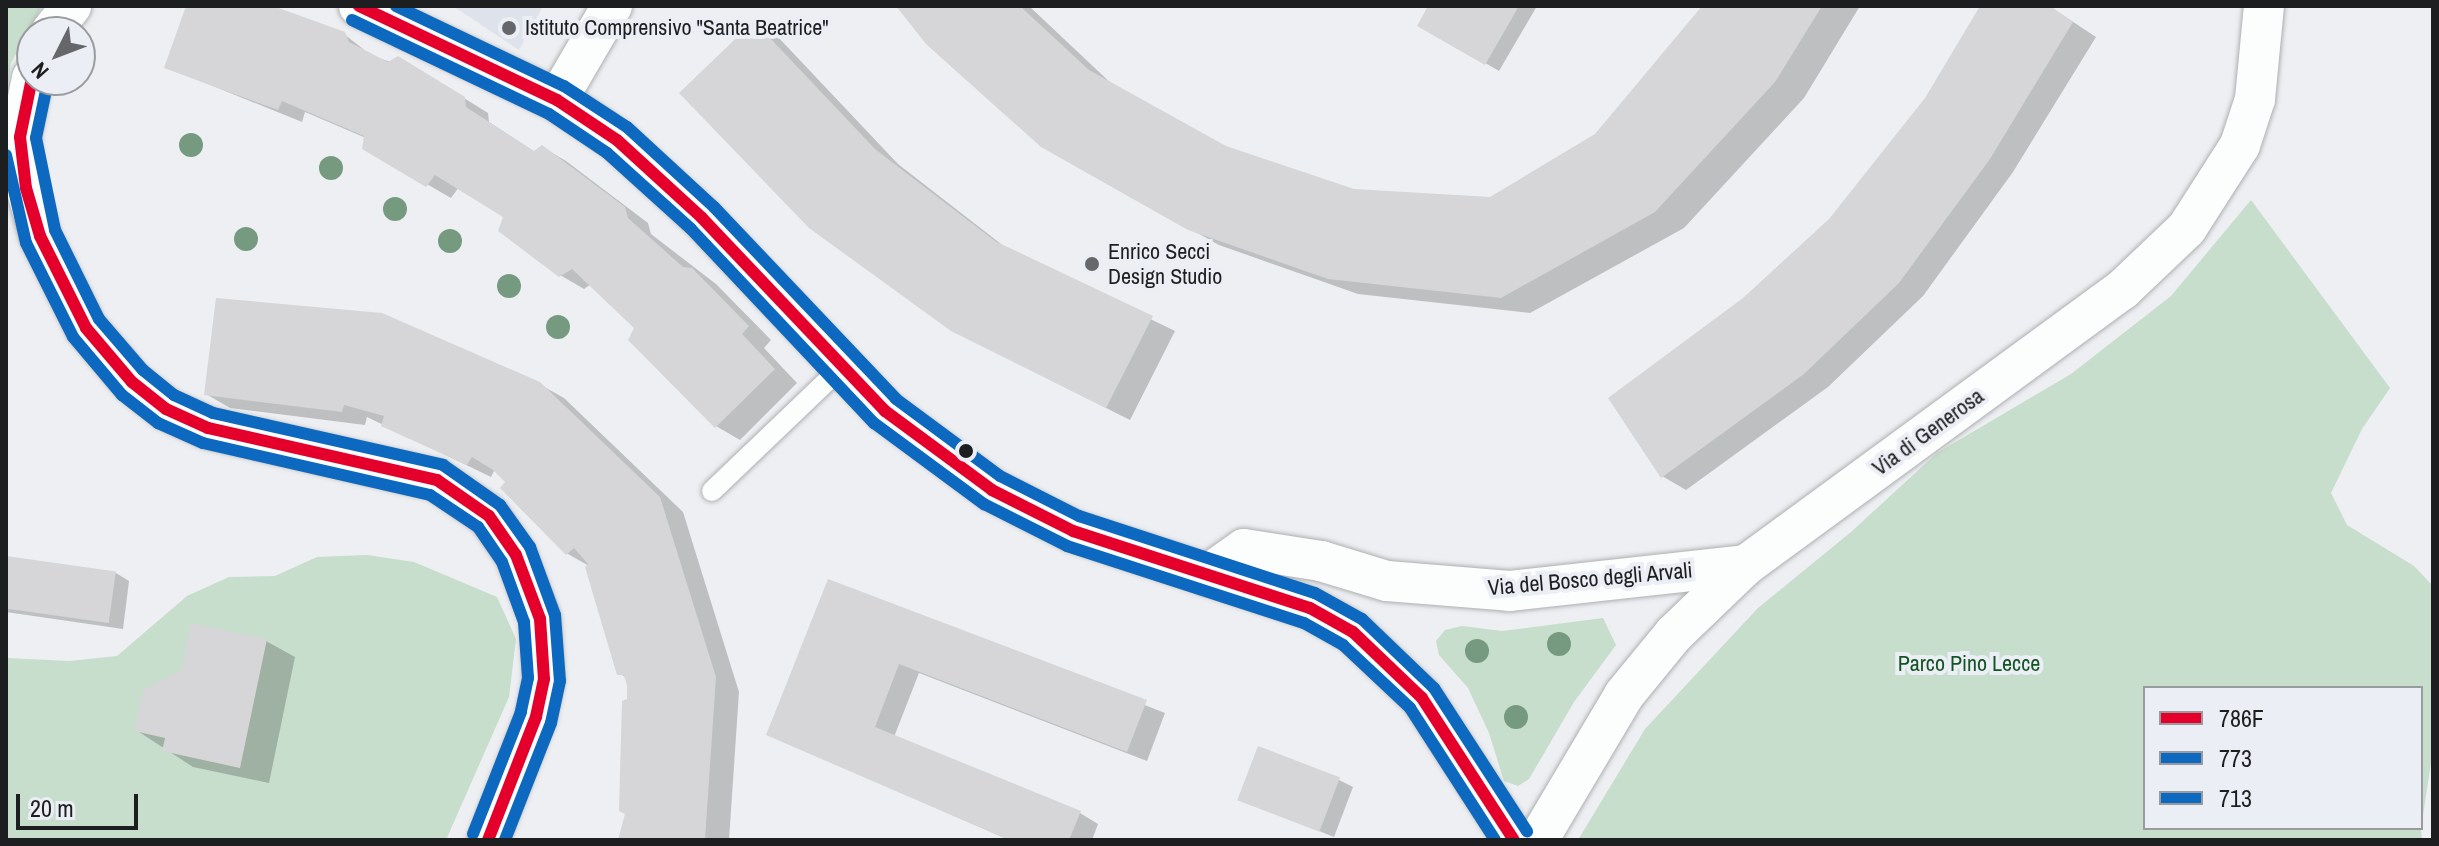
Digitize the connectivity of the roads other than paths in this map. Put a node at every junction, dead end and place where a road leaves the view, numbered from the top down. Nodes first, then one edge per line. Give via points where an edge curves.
1 (359, 6) edge
2 (612, 6) edge
3 (2264, 6) edge
4 (28, 96) edge
5 (557, 100) junction
6 (843, 366) junction
7 (712, 491) dead end
8 (1746, 565) junction
9 (1207, 575) junction
10 (488, 840) edge
11 (1514, 840) edge
12 (1538, 840) edge

1 - 5 street
2 - 5 street
3 - 8 street, Via di Generosa via 2255,99 2240,145 2187,228 2122,290
4 - 10 street via 20,137 26,188 40,236 86,328 132,382 166,409 208,428 437,480 489,516 516,555 540,619 544,679 536,717
5 - 6 street via 617,140 673,189
6 - 7 lane
6 - 9 street via 901,425 992,490 1073,531
8 - 9 street, Via del Bosco degli Arvali via 1510,591 1387,581 1321,561 1244,549
8 - 12 street, Via di Generosa via 1674,634 1624,695
9 - 11 street via 1310,608 1368,643 1422,698

